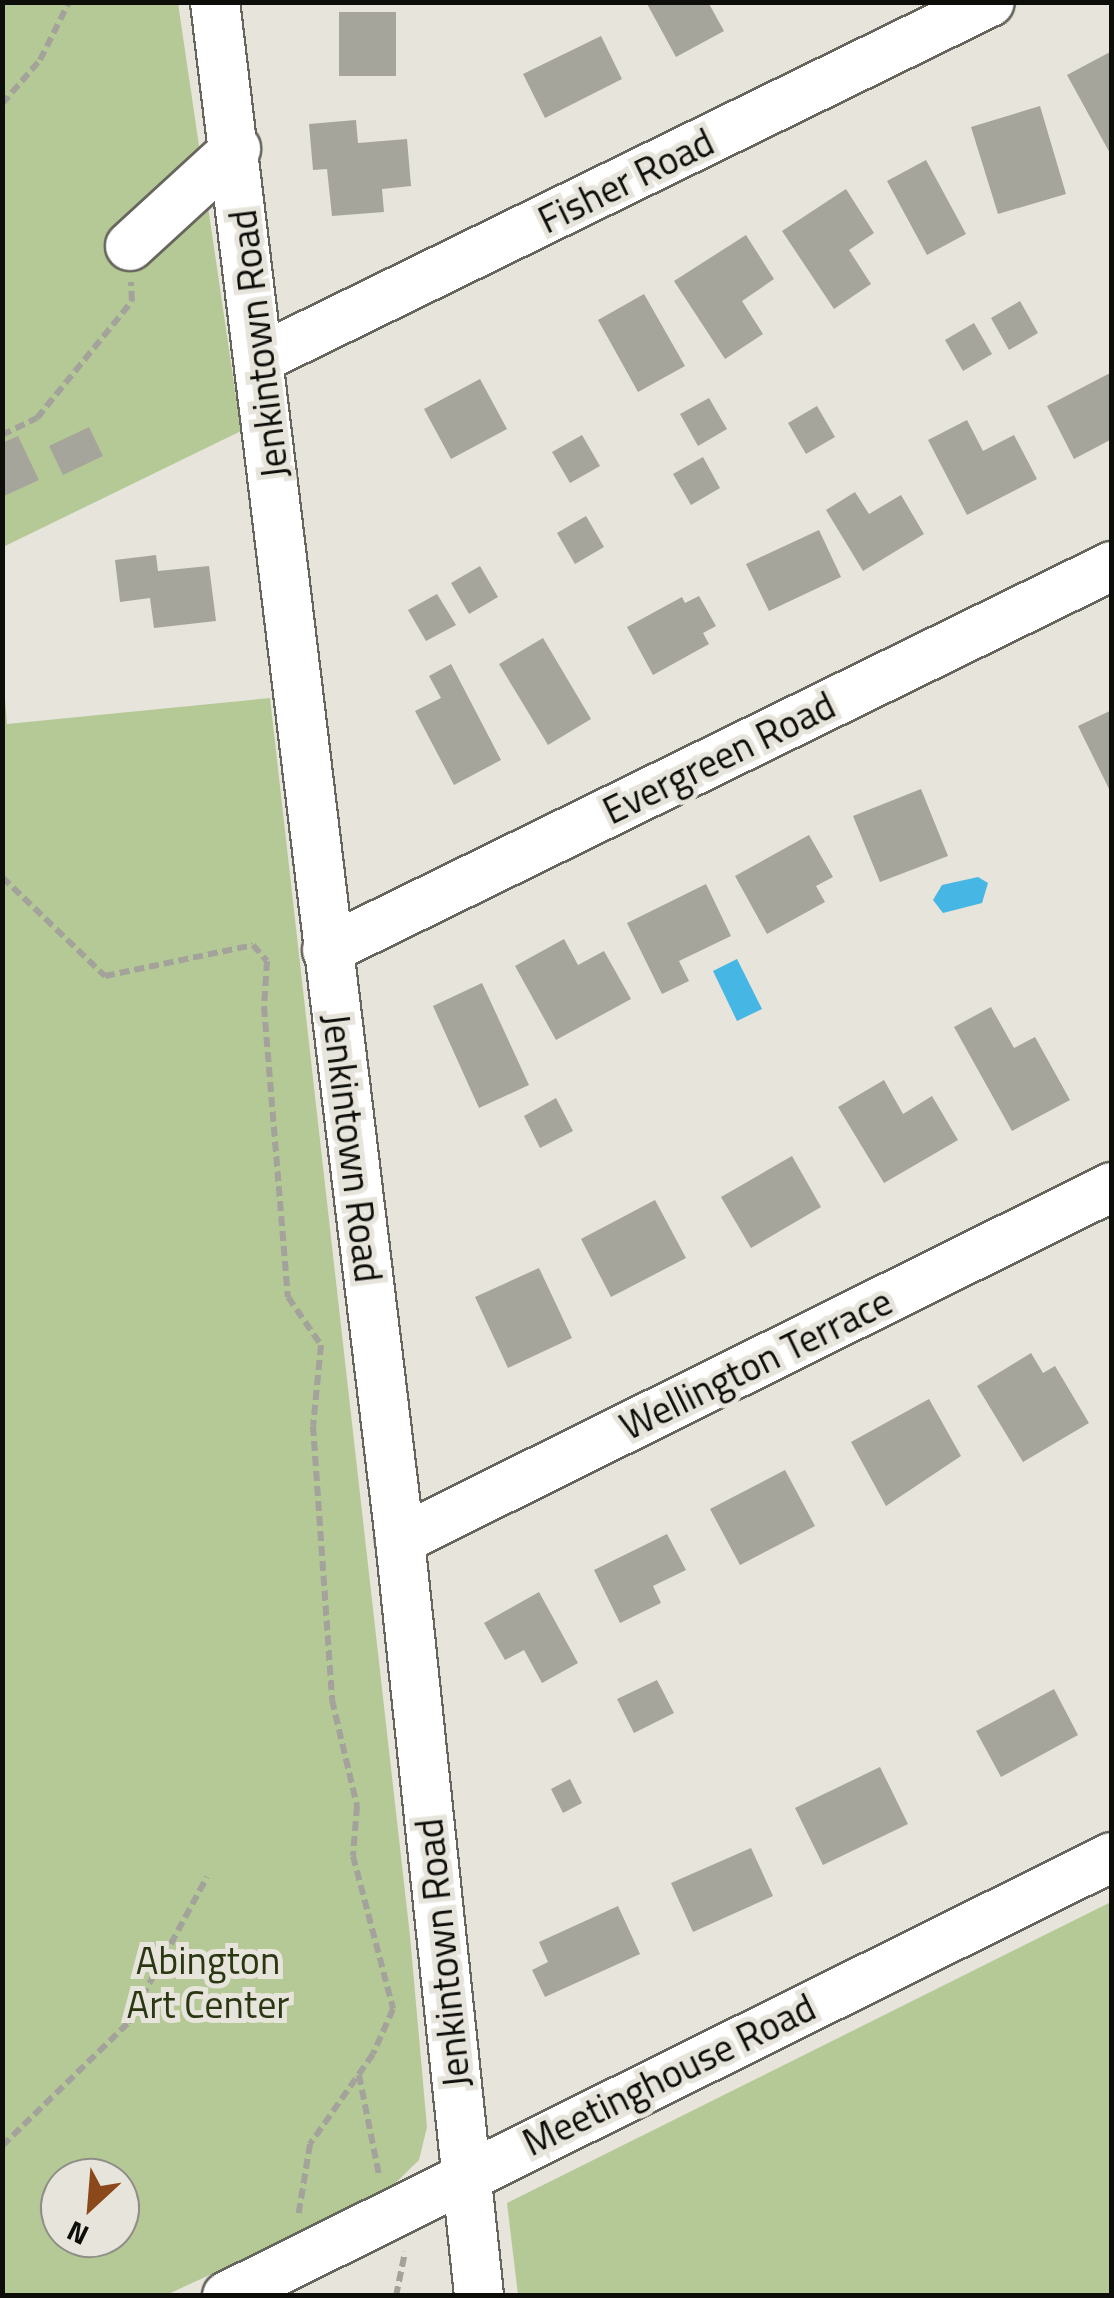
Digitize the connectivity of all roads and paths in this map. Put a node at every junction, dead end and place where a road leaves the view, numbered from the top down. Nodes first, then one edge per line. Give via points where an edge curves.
1 (69, 2) edge
2 (215, 2) edge
3 (990, 2) edge
4 (2, 104) edge
5 (236, 149) junction
6 (130, 246) joint
7 (261, 358) junction
8 (2, 435) edge
9 (1112, 566) edge
10 (2, 877) edge
11 (328, 950) junction
12 (1112, 1187) edge
13 (400, 1540) junction
14 (1112, 1857) edge
15 (208, 1877) dead end
16 (358, 2074) junction
17 (2, 2146) edge
18 (466, 2175) junction
19 (383, 2190) dead end
20 (298, 2228) dead end
21 (406, 2251) dead end
22 (227, 2296) edge
23 (396, 2296) edge
24 (480, 2296) edge

1 - 4 path via 40,60
2 - 5 street, Jenkintown Road
3 - 7 street, Fisher Road
5 - 6 street
5 - 7 street, Jenkintown Road
6 - 8 path via 132,301 37,418
7 - 11 street, Jenkintown Road
9 - 11 street, Evergreen Road
10 - 16 path via 106,976 253,945 267,960 264,1007 288,1297 321,1345 313,1426 332,1700 357,1806 353,1856 392,2009
11 - 13 street, Jenkintown Road
12 - 13 street, Wellington Terrace
13 - 18 street, Jenkintown Road
14 - 18 street, Meetinghouse Road
15 - 17 path via 128,2023
16 - 19 path
16 - 20 path via 310,2144 297,2195
18 - 22 street, Meetinghouse Road
18 - 24 street, Jenkintown Road
21 - 23 path

